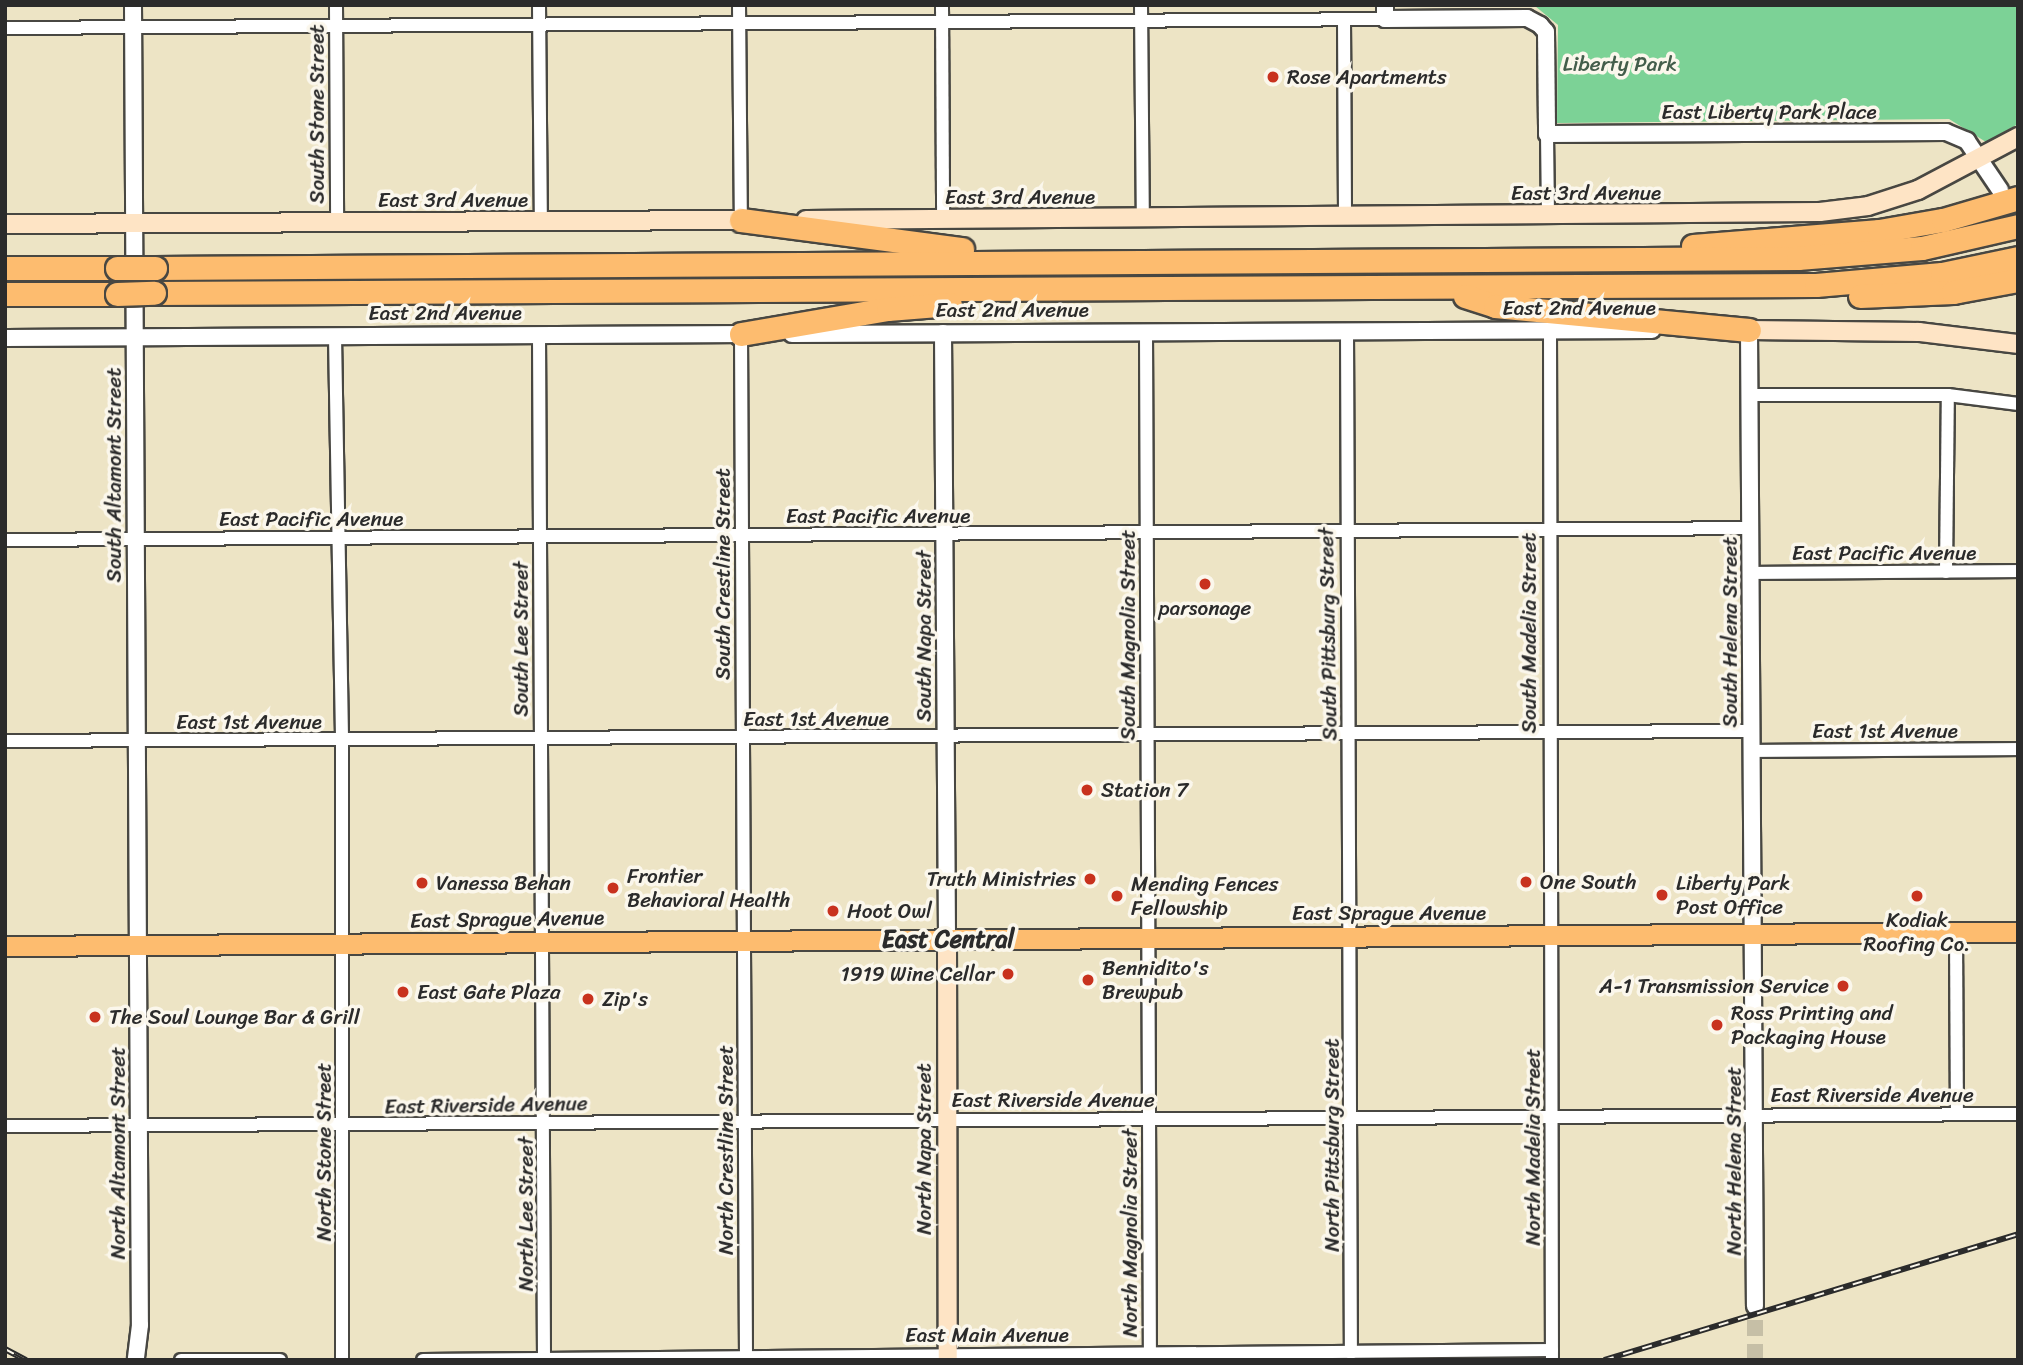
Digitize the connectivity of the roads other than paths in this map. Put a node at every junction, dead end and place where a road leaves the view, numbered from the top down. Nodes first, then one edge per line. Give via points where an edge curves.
1 (133, 5) edge
2 (336, 5) edge
3 (538, 5) edge
4 (739, 5) edge
5 (942, 5) edge
6 (1141, 5) edge
7 (1385, 12) edge
8 (1344, 20) junction
9 (942, 21) junction
10 (1141, 21) junction
11 (739, 23) junction
12 (539, 25) junction
13 (336, 26) junction
14 (133, 27) junction
15 (5, 28) edge
16 (1547, 134) junction
17 (2018, 137) edge
18 (1980, 160) junction
19 (2009, 194) edge
20 (1345, 216) junction
21 (1548, 216) junction
22 (943, 219) junction
23 (1143, 219) junction
24 (741, 220) junction
25 (541, 222) junction
26 (337, 223) junction
27 (5, 224) edge
28 (133, 225) junction
29 (2018, 226) edge
30 (1579, 256) junction
31 (2018, 258) edge
32 (1042, 260) junction
33 (5, 268) edge
34 (2018, 280) edge
35 (1718, 286) junction
36 (1442, 289) junction
37 (1025, 290) junction
38 (5, 294) edge
39 (1749, 330) junction
40 (1346, 331) junction
41 (1550, 331) junction
42 (1146, 332) junction
43 (943, 333) junction
44 (741, 334) junction
45 (539, 335) junction
46 (335, 336) junction
47 (5, 338) edge
48 (135, 338) junction
49 (2018, 344) edge
50 (1750, 395) junction
51 (1948, 395) junction
52 (2018, 404) edge
53 (1751, 528) junction
54 (1550, 530) junction
55 (1348, 531) junction
56 (1147, 533) junction
57 (945, 535) junction
58 (742, 536) junction
59 (540, 537) junction
60 (337, 538) junction
61 (135, 539) junction
62 (5, 540) edge
63 (2018, 571) edge
64 (1946, 572) junction
65 (1751, 573) junction
66 (1752, 731) junction
67 (1551, 733) junction
68 (1350, 735) junction
69 (1148, 736) junction
70 (946, 738) junction
71 (541, 739) junction
72 (743, 739) junction
73 (5, 741) edge
74 (136, 741) junction
75 (342, 742) junction
76 (2018, 750) edge
77 (1752, 751) junction
78 (1956, 932) junction
79 (2018, 932) edge
80 (1754, 933) junction
81 (1552, 935) junction
82 (1350, 936) junction
83 (1148, 937) junction
84 (947, 939) junction
85 (744, 940) junction
86 (542, 942) junction
87 (343, 943) junction
88 (137, 945) junction
89 (5, 946) edge
90 (1957, 1113) junction
91 (2018, 1114) edge
92 (1755, 1115) junction
93 (1553, 1116) junction
94 (1352, 1118) junction
95 (1148, 1119) junction
96 (947, 1120) junction
97 (746, 1121) junction
98 (545, 1123) junction
99 (5, 1126) edge
100 (139, 1126) junction
101 (343, 1126) junction
102 (1755, 1306) tunnel mouth
103 (1351, 1353) junction
104 (1552, 1355) edge
105 (948, 1357) edge
106 (1150, 1357) edge
107 (544, 1359) edge
108 (746, 1359) edge
109 (136, 1360) edge
110 (181, 1360) edge
111 (280, 1360) edge
112 (342, 1360) edge
113 (423, 1360) edge

1 - 14 street, South Altamont Street
2 - 13 street, South Stone Street
3 - 12 street
4 - 11 street
5 - 9 street
6 - 10 street
7 - 8 street
7 - 16 street via 1527,18 1540,25 1546,32
8 - 10 street
8 - 20 street
9 - 10 street
9 - 11 street
9 - 22 street
10 - 23 street
11 - 12 street
11 - 24 street
12 - 13 street
12 - 25 street
13 - 14 street
13 - 26 street, South Stone Street
14 - 15 street
14 - 28 street, South Altamont Street
16 - 18 street, East Liberty Park Place via 1946,132 1967,141
16 - 21 street
17 - 18 main road, East 3rd Avenue
18 - 19 street, East Liberty Park Place
18 - 21 main road, East 3rd Avenue via 1917,190 1868,206 1820,212
19 - 30 highway via 1943,220 1879,231
20 - 21 main road, East 3rd Avenue
20 - 23 main road, East 3rd Avenue
22 - 23 main road, East 3rd Avenue
22 - 24 main road, East 3rd Avenue
24 - 25 main road, East 3rd Avenue
24 - 32 highway
25 - 26 main road, East 3rd Avenue
26 - 28 main road, East 3rd Avenue
27 - 28 main road, East 3rd Avenue
28 - 48 street, South Altamont Street
29 - 30 highway via 1922,248 1836,257
30 - 32 highway
31 - 35 highway via 1878,281
32 - 33 highway, bridge
34 - 35 highway via 1908,295 1780,297
35 - 36 highway
36 - 37 highway
36 - 39 highway via 1495,306
37 - 38 highway, bridge
37 - 44 highway via 975,302 888,309
39 - 41 street, East 2nd Avenue
39 - 49 main road, East 2nd Avenue via 1919,332
39 - 50 street, South Helena Street
40 - 41 street, East 2nd Avenue
40 - 42 street, East 2nd Avenue
40 - 55 street, South Pittsburg Street
41 - 54 street, South Madelia Street
42 - 43 street, East 2nd Avenue
42 - 56 street, South Magnolia Street
43 - 44 street, East 2nd Avenue
43 - 57 street, South Napa Street
44 - 45 street, East 2nd Avenue
44 - 58 street, South Crestline Street
45 - 46 street, East 2nd Avenue
45 - 59 street, South Lee Street
46 - 48 street, East 2nd Avenue
46 - 60 street
47 - 48 street, East 2nd Avenue
48 - 61 street, South Altamont Street
50 - 51 street
50 - 53 street, South Helena Street
51 - 52 street
51 - 64 street
53 - 54 street, East Pacific Avenue
53 - 65 street, South Helena Street
54 - 55 street, East Pacific Avenue
54 - 67 street, South Madelia Street
55 - 56 street, East Pacific Avenue
55 - 68 street, South Pittsburg Street
56 - 57 street, East Pacific Avenue
56 - 69 street, South Magnolia Street
57 - 58 street, East Pacific Avenue
57 - 70 street, South Napa Street
58 - 59 street, East Pacific Avenue
58 - 72 street, South Crestline Street
59 - 60 street, East Pacific Avenue
59 - 71 street, South Lee Street
60 - 61 street, East Pacific Avenue
60 - 75 street
61 - 62 street, East Pacific Avenue
61 - 74 street, South Altamont Street
63 - 64 street, East Pacific Avenue
64 - 65 street, East Pacific Avenue
65 - 66 street, South Helena Street
66 - 67 street, East 1st Avenue
66 - 77 street, South Helena Street
67 - 68 street, East 1st Avenue
67 - 81 street, South Madelia Street
68 - 69 street, East 1st Avenue
68 - 82 street, South Pittsburg Street
69 - 70 street, East 1st Avenue
69 - 83 street, South Magnolia Street
70 - 72 street, East 1st Avenue
70 - 84 street, South Napa Street
71 - 72 street, East 1st Avenue
71 - 75 street, East 1st Avenue
71 - 86 street, South Lee Street
72 - 85 street, South Crestline Street
73 - 74 street, East 1st Avenue
74 - 75 street, East 1st Avenue
74 - 88 street, South Altamont Street
75 - 87 street
76 - 77 street, East 1st Avenue
77 - 80 street, South Helena Street
78 - 79 main road, East Sprague Avenue
78 - 80 main road, East Sprague Avenue
78 - 90 street
80 - 81 main road, East Sprague Avenue
80 - 92 street, North Helena Street
81 - 82 main road, East Sprague Avenue
81 - 93 street, North Madelia Street
82 - 83 main road, East Sprague Avenue
82 - 94 street, North Pittsburg Street
83 - 84 main road, East Sprague Avenue
83 - 95 street, North Magnolia Street
84 - 85 main road, East Sprague Avenue
84 - 96 main road, North Napa Street
85 - 86 main road, East Sprague Avenue
85 - 97 street, North Crestline Street
86 - 87 main road, East Sprague Avenue
86 - 98 street, North Lee Street
87 - 88 main road, East Sprague Avenue
87 - 101 street, North Stone Street
88 - 89 main road, East Sprague Avenue
88 - 100 street, North Altamont Street
90 - 91 street, East Riverside Avenue
90 - 92 street, East Riverside Avenue
92 - 93 street, East Riverside Avenue
92 - 102 street, North Helena Street
93 - 94 street, East Riverside Avenue
93 - 104 street, North Madelia Street
94 - 95 street, East Riverside Avenue
94 - 103 street, North Pittsburg Street
95 - 96 street, East Riverside Avenue
95 - 106 street, North Magnolia Street
96 - 97 street, East Riverside Avenue
96 - 105 main road, North Napa Street
97 - 98 street, East Riverside Avenue
97 - 108 street, North Crestline Street
98 - 101 street, East Riverside Avenue
98 - 107 street, North Lee Street
99 - 100 street, East Riverside Avenue
100 - 101 street, East Riverside Avenue
100 - 109 street, North Altamont Street
101 - 112 street, North Stone Street
103 - 104 street, East Main Avenue
103 - 106 street, East Main Avenue
105 - 106 street, East Main Avenue
105 - 108 street, East Main Avenue
107 - 108 street, East Main Avenue
107 - 113 street, East Main Avenue
110 - 111 street

